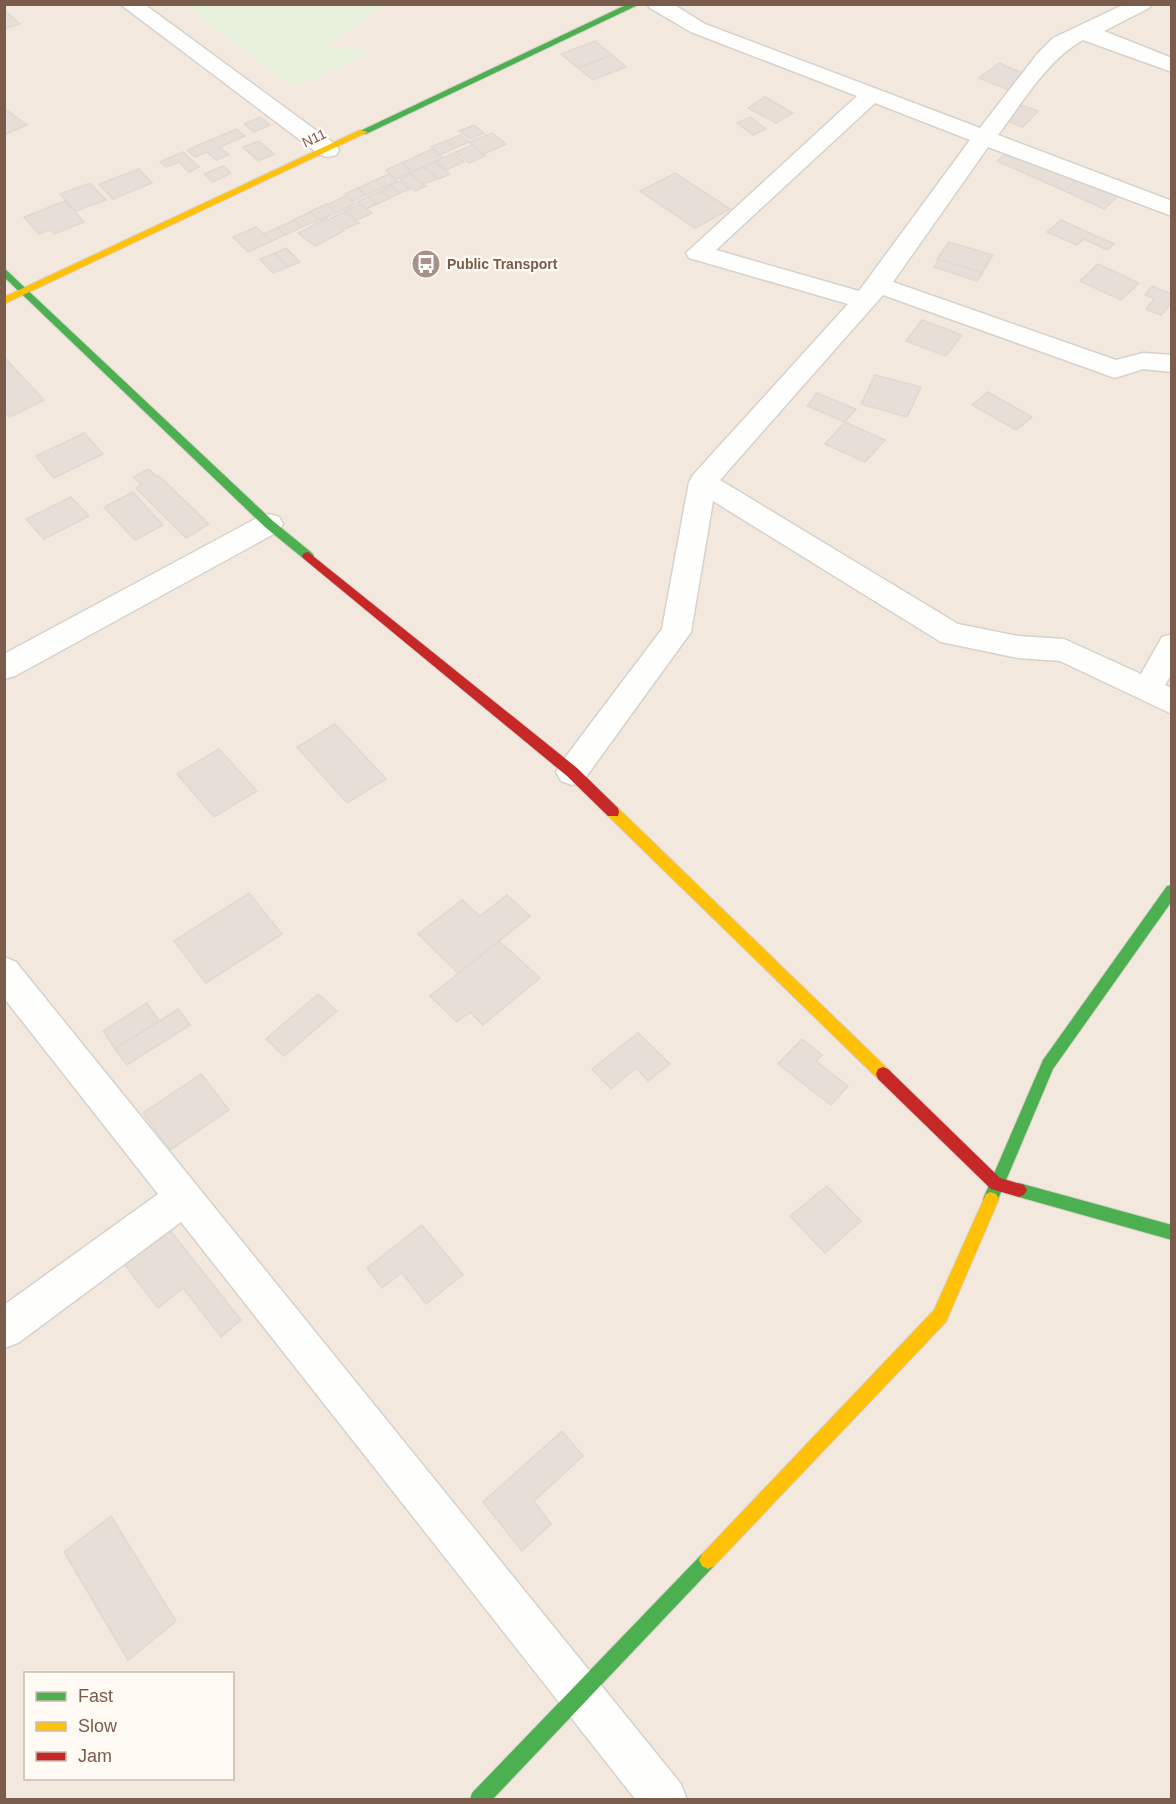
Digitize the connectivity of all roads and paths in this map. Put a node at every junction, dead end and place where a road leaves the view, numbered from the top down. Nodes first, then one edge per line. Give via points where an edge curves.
1 (130, 4) edge
2 (636, 4) edge
3 (657, 4) edge
4 (1142, 4) edge
5 (1087, 32) junction
6 (1172, 66) edge
7 (873, 93) junction
8 (984, 136) junction
9 (328, 150) junction
10 (1172, 209) edge
11 (4, 271) edge
12 (26, 291) junction
13 (871, 292) junction
14 (4, 301) edge
15 (1172, 364) edge
16 (703, 482) junction
17 (269, 524) junction
18 (1172, 645) edge
19 (4, 668) edge
20 (1159, 696) edge
21 (572, 772) junction
22 (1172, 891) edge
23 (4, 972) edge
24 (996, 1184) junction
25 (184, 1197) junction
26 (1172, 1233) edge
27 (4, 1329) edge
28 (581, 1694) junction
29 (479, 1800) edge
30 (665, 1800) edge

1 - 9 street
2 - 9 street, N11
3 - 7 street via 698,28
4 - 5 street
5 - 6 street
5 - 8 street via 1075,35 1046,58
7 - 8 street
7 - 13 street via 698,253
8 - 10 street
8 - 13 street
9 - 12 street, N11
11 - 12 street
12 - 14 street, N11
12 - 17 street
13 - 15 street via 1115,369 1143,361
13 - 16 street
16 - 20 street via 951,634 1018,647 1064,650
16 - 21 street via 676,632
17 - 19 street
17 - 21 street
18 - 20 street
21 - 24 street
22 - 24 street via 1048,1065
23 - 25 street
24 - 26 street
24 - 28 street via 940,1316
25 - 27 street
25 - 28 street
28 - 29 street
28 - 30 street

